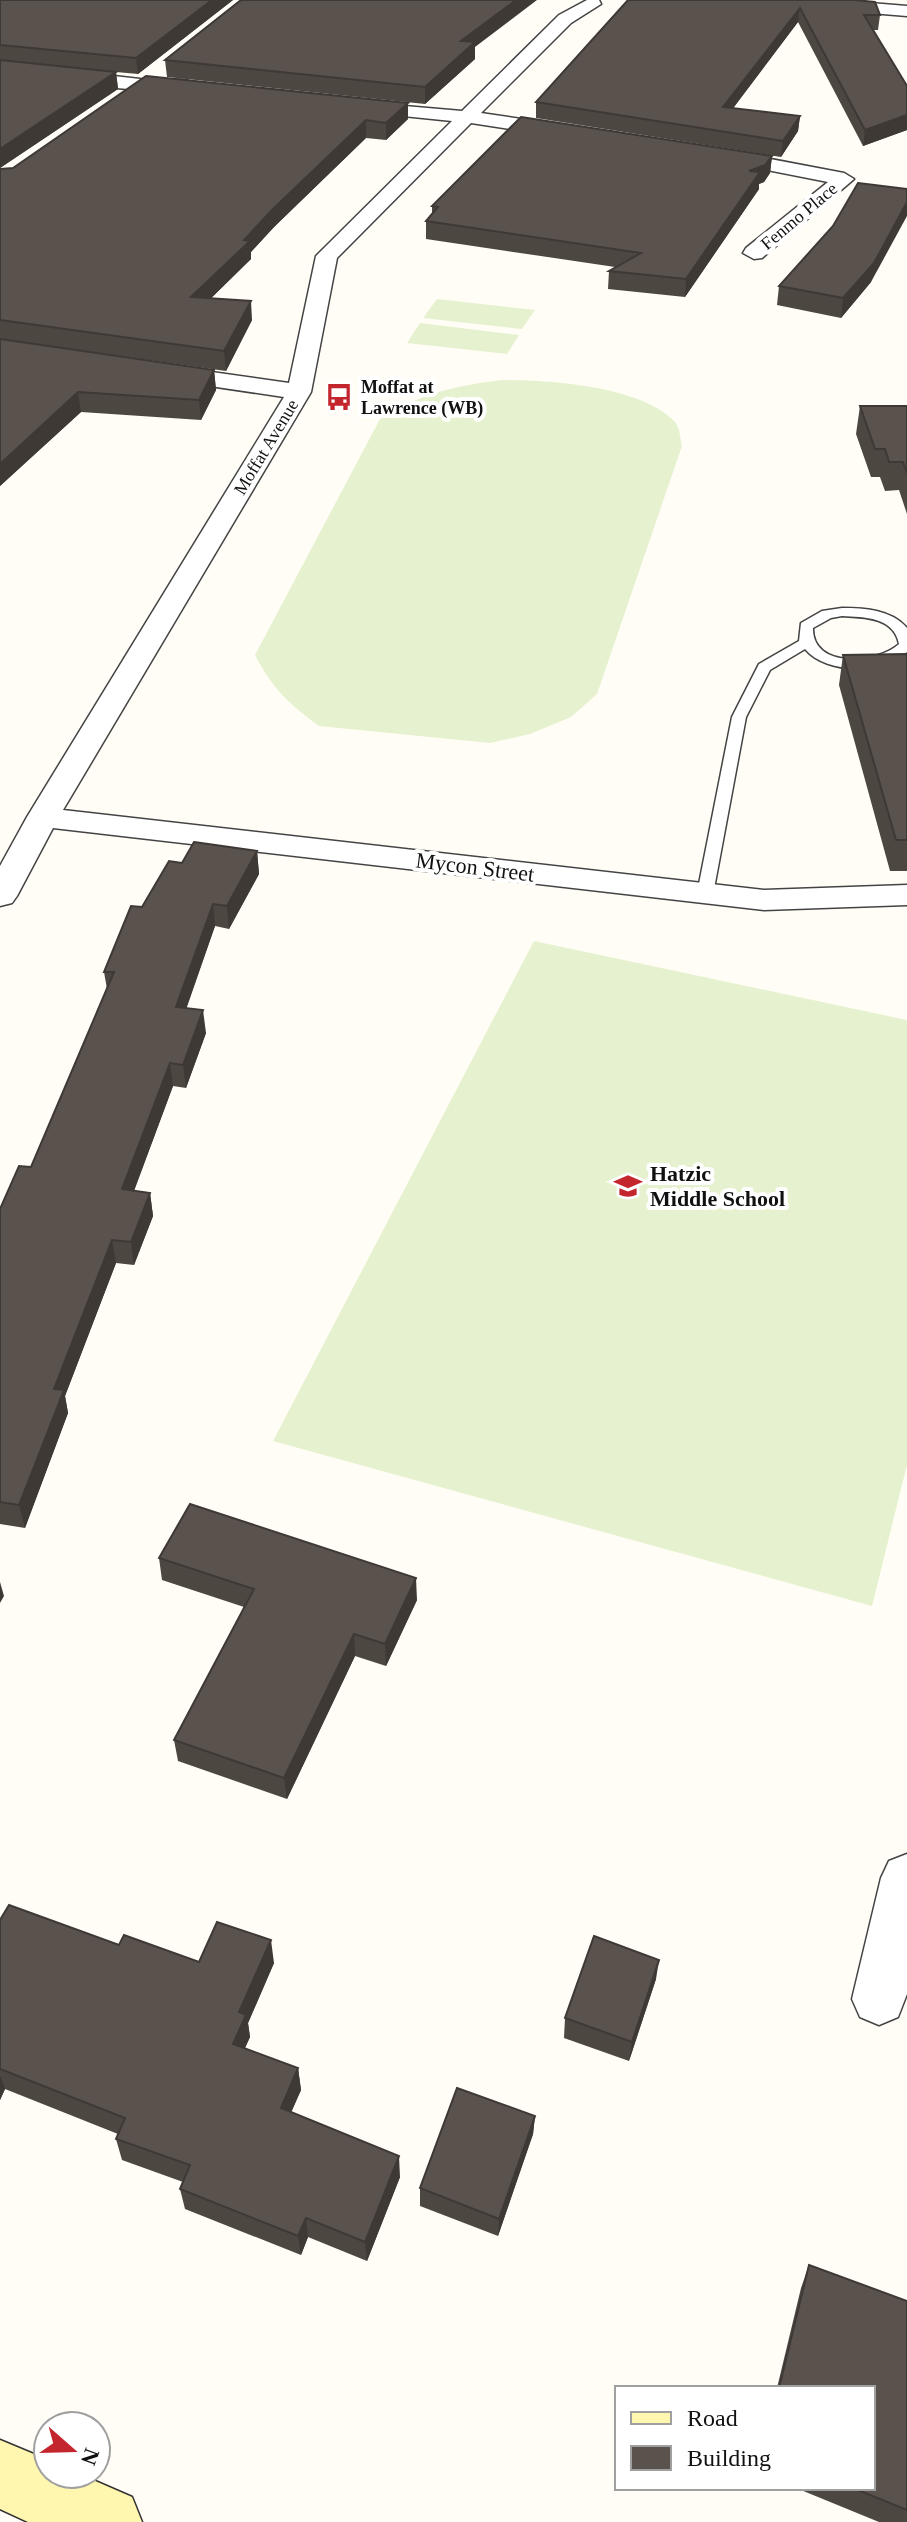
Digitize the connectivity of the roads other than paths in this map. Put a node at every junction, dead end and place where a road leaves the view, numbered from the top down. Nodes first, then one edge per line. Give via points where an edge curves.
1 (772, 0) edge
2 (593, 4) dead end
3 (907, 11) edge
4 (164, 66) dead end
5 (0, 68) edge
6 (140, 85) junction
7 (203, 88) edge
8 (116, 102) edge
9 (335, 103) edge
10 (467, 117) junction
11 (581, 135) edge
12 (691, 151) edge
13 (754, 253) dead end
14 (142, 369) edge
15 (299, 392) junction
16 (806, 643) junction
17 (43, 817) junction
18 (705, 894) junction
19 (907, 895) edge
20 (0, 896) edge
21 (907, 1878) edge
22 (879, 1999) dead end
23 (0, 2474) edge
24 (107, 2522) edge

1 - 3 street
2 - 10 street, Moffat Avenue via 565,19
4 - 6 street
5 - 6 street
6 - 7 street
6 - 8 street
9 - 10 street
10 - 11 street
10 - 15 street, Moffat Avenue via 327,256
12 - 13 street, Fenmo Place via 844,179
14 - 15 street
15 - 17 street, Moffat Avenue
16 - 16 lane via 806,626 842,612 876,615 901,628 906,637 901,653 877,663 827,658
16 - 18 lane via 764,667 739,717
17 - 18 street, Mycon Street
17 - 20 street, Moffat Avenue
18 - 19 street, Mycon Street via 764,900
21 - 22 street
23 - 24 main road

